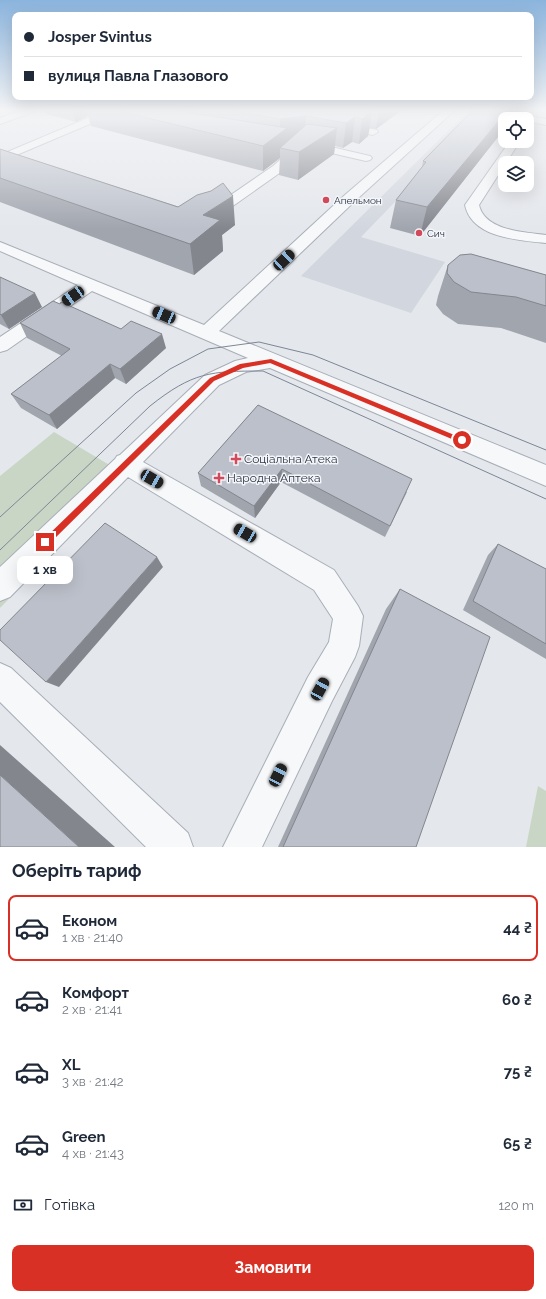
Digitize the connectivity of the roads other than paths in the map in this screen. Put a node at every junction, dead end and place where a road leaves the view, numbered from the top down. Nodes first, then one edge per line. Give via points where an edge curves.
1 (35, 150) edge
2 (298, 150) edge
3 (329, 150) edge
4 (405, 150) edge
5 (509, 150) edge
6 (366, 158) dead end
7 (3, 164) edge
8 (199, 220) edge
9 (546, 239) edge
10 (0, 246) edge
11 (91, 284) junction
12 (206, 333) junction
13 (0, 346) edge
14 (271, 361) junction
15 (125, 464) junction
16 (546, 476) edge
17 (0, 587) edge
18 (0, 678) edge
19 (174, 847) edge
20 (242, 847) edge

1 - 7 street
2 - 8 street via 278,169 215,213
3 - 6 street
4 - 12 street
5 - 9 street via 472,205 472,212 485,225 506,232
10 - 11 street
11 - 12 street
11 - 13 street
12 - 14 street
14 - 15 street via 242,366 212,380
14 - 16 street
15 - 17 street
15 - 20 street via 324,580 348,616 344,646
18 - 19 street

